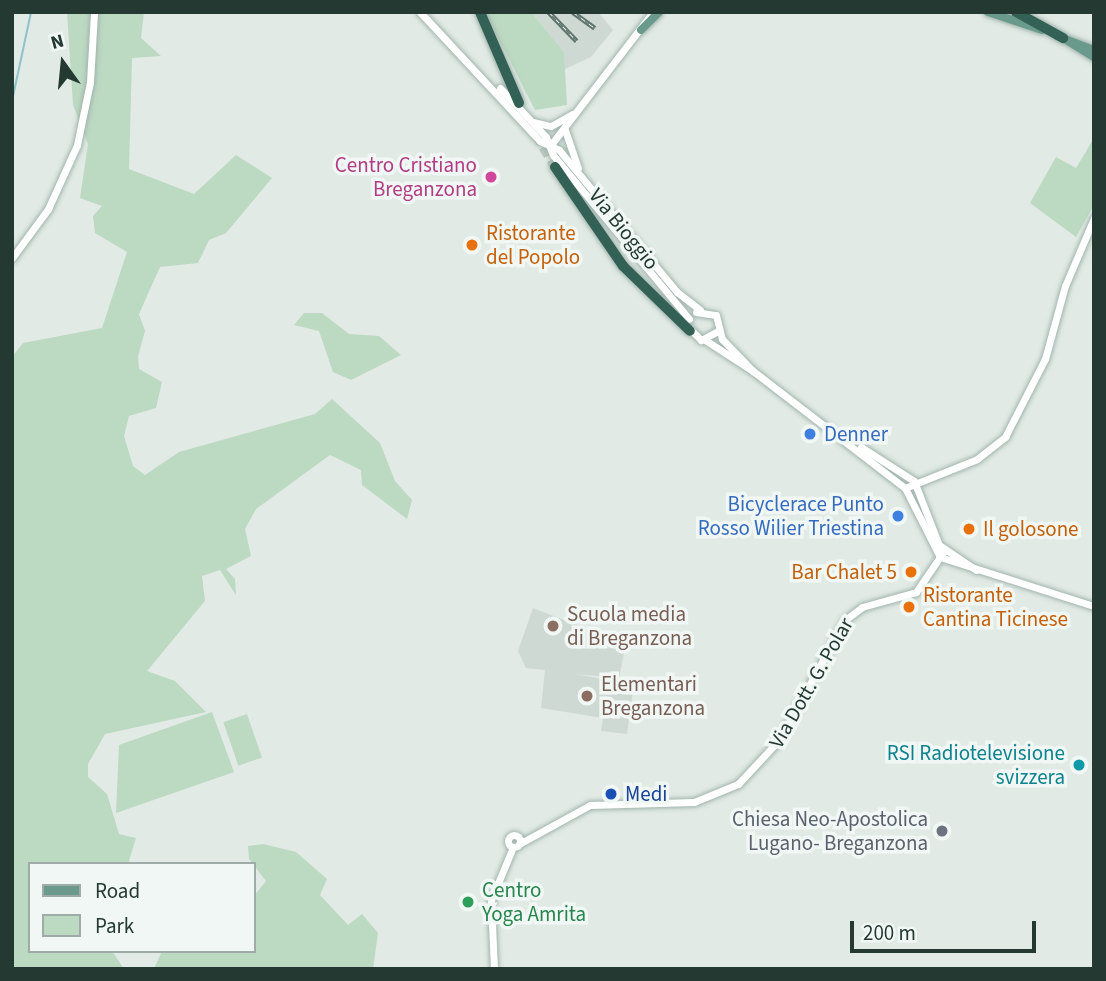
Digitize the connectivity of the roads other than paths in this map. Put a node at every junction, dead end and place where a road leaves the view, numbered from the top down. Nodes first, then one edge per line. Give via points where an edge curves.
1 (94, 12) edge
2 (420, 12) edge
3 (480, 12) edge
4 (653, 12) edge
5 (659, 12) edge
6 (988, 12) edge
7 (1016, 12) edge
8 (641, 30) junction
9 (1063, 38) junction
10 (451, 42) junction
11 (1094, 50) edge
12 (1094, 57) edge
13 (519, 103) dead end
14 (580, 108) junction
15 (533, 122) junction
16 (566, 129) junction
17 (550, 146) junction
18 (555, 167) tunnel mouth
19 (597, 194) junction
20 (1094, 218) edge
21 (12, 258) edge
22 (700, 310) junction
23 (690, 325) junction
24 (718, 331) junction
25 (705, 340) junction
26 (753, 371) junction
27 (845, 438) junction
28 (914, 481) junction
29 (905, 488) junction
30 (942, 554) junction
31 (1094, 606) edge
32 (494, 969) edge

1 - 21 main road via 90,82 76,145 48,209
2 - 10 main road, Via Bioggio
3 - 13 highway
4 - 8 main road
5 - 8 main road
6 - 9 main road
7 - 9 highway
8 - 14 main road
9 - 11 main road
9 - 12 main road
10 - 15 main road, Via Bioggio
10 - 17 main road, Via Bioggio
14 - 15 main road via 562,123
14 - 16 main road
14 - 17 main road
15 - 17 main road, Via Bioggio
16 - 17 main road
16 - 19 main road via 568,151
17 - 19 main road, Via Bioggio
17 - 23 main road, Via Bioggio
18 - 23 highway via 617,259
19 - 22 main road, Via Bioggio via 677,292
20 - 28 main road via 1065,286 1045,359 1004,437 977,458
22 - 23 main road
22 - 24 main road, Via Bioggio via 716,316
23 - 25 main road, Via Bioggio
24 - 25 main road
24 - 26 main road, Via Bioggio
25 - 26 main road, Via Bioggio
26 - 27 main road, Via Bioggio
27 - 28 main road, Via Bioggio
27 - 29 main road, Via Bioggio
28 - 29 main road
28 - 30 main road
29 - 30 main road
30 - 31 main road via 982,573
30 - 32 main road, Via Dott. G. Polar via 916,592 862,607 845,620 779,740 734,787 684,804 590,806 516,846 492,893

